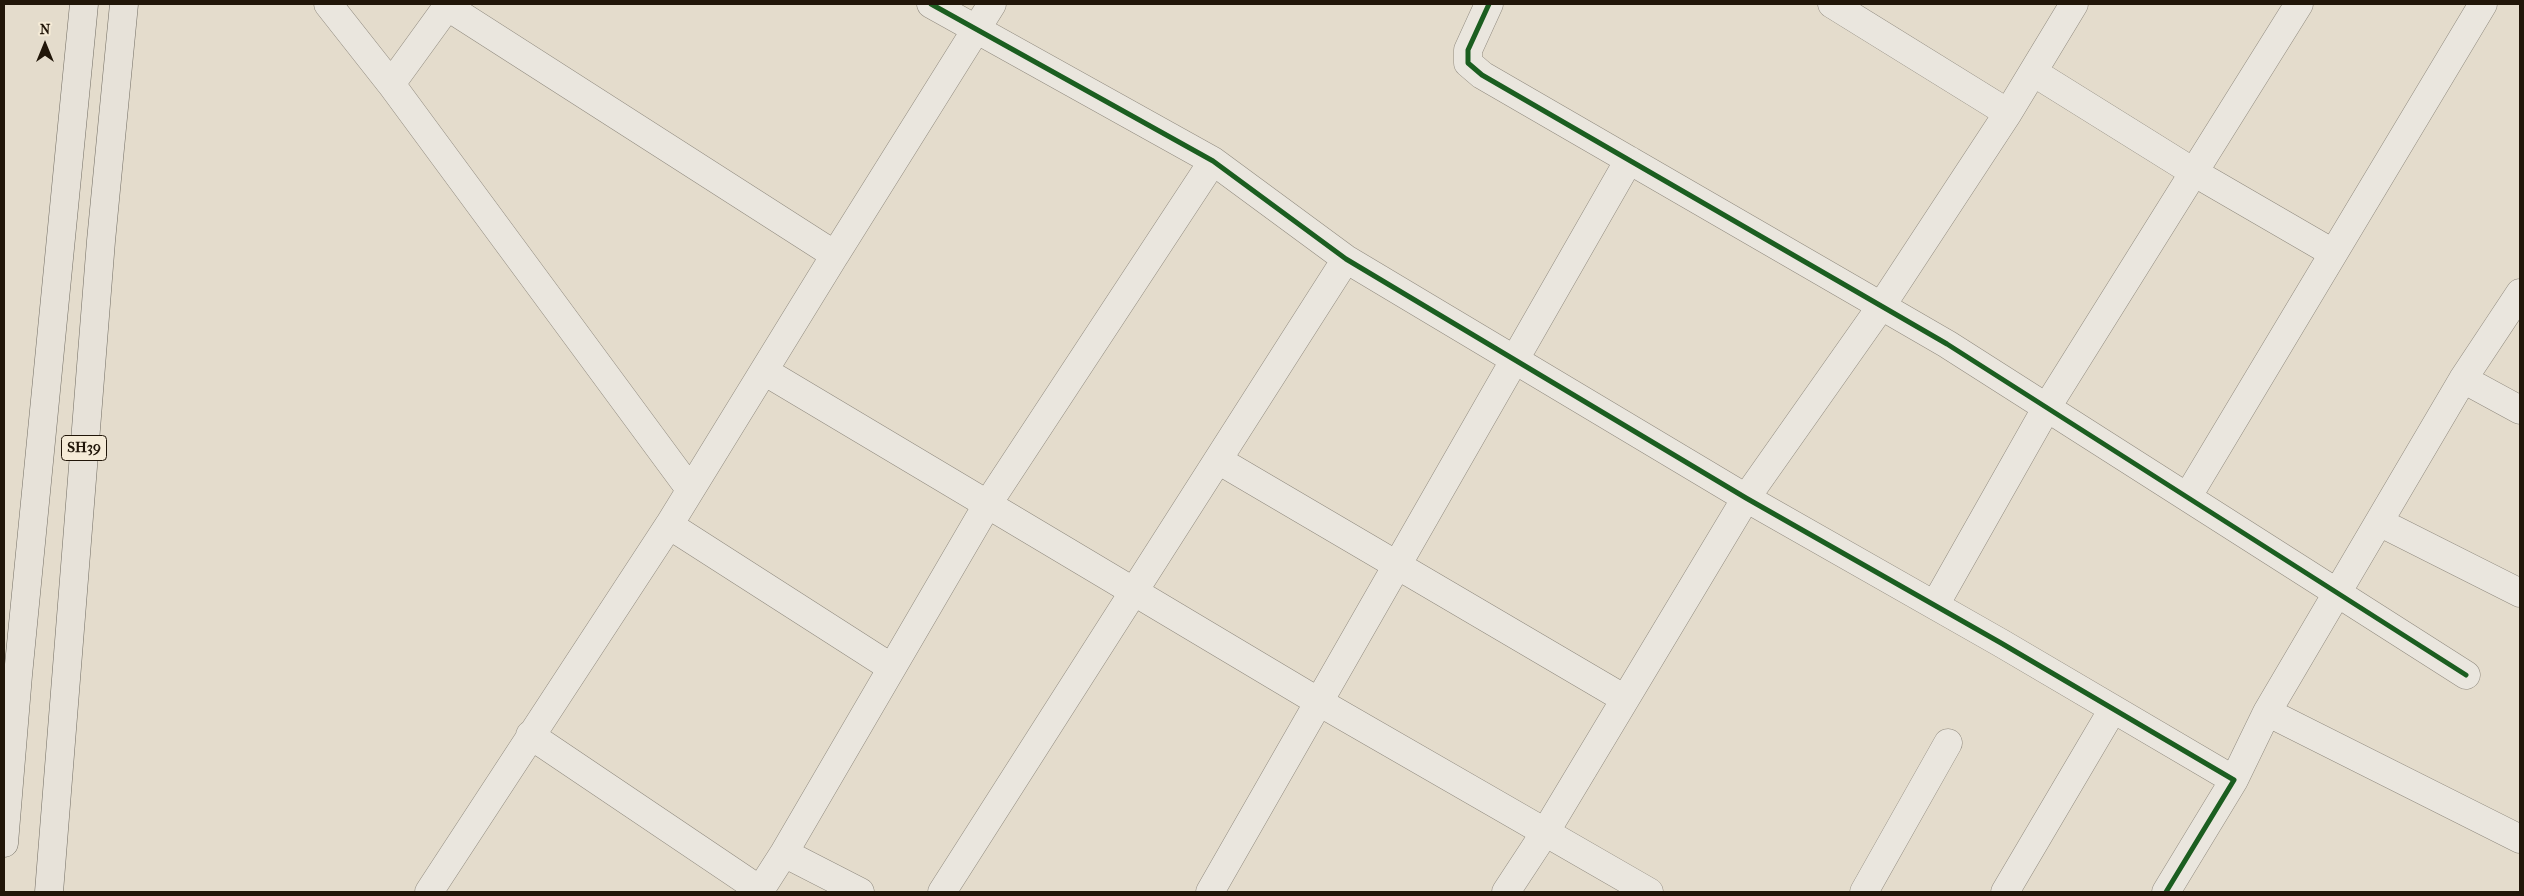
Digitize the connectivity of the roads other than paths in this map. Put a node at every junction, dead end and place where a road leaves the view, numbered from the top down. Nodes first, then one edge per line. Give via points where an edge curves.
1 (84, 4) edge
2 (124, 4) edge
3 (328, 4) edge
4 (931, 4) edge
5 (992, 4) edge
6 (1489, 4) edge
7 (1832, 4) edge
8 (2074, 4) edge
9 (2299, 4) edge
10 (2483, 4) edge
11 (448, 5) edge
12 (1867, 13) edge
13 (978, 29) junction
14 (2033, 72) junction
15 (391, 84) junction
16 (2008, 113) junction
17 (1629, 160) junction
18 (1213, 161) junction
19 (2195, 173) junction
20 (2333, 253) junction
21 (835, 255) junction
22 (1346, 259) junction
23 (2520, 293) edge
24 (1882, 305) junction
25 (1514, 360) junction
26 (764, 372) junction
27 (2463, 379) junction
28 (2048, 407) junction
29 (2520, 410) edge
30 (1218, 460) junction
31 (689, 488) junction
32 (2188, 496) junction
33 (1746, 498) junction
34 (987, 505) junction
35 (2379, 522) junction
36 (669, 525) junction
37 (1397, 564) junction
38 (2338, 591) junction
39 (1134, 592) junction
40 (2520, 593) edge
41 (1935, 605) junction
42 (892, 668) junction
43 (2466, 676) dead end
44 (1625, 699) junction
45 (1319, 702) junction
46 (2113, 709) junction
47 (2267, 712) junction
48 (530, 736) junction
49 (1948, 743) dead end
50 (2234, 780) junction
51 (1546, 831) junction
52 (2520, 839) edge
53 (4, 842) edge
54 (784, 853) junction
55 (759, 891) edge
56 (49, 892) edge
57 (429, 892) edge
58 (860, 892) edge
59 (942, 892) edge
60 (1210, 892) edge
61 (1506, 892) edge
62 (1648, 892) edge
63 (1864, 892) edge
64 (2005, 892) edge
65 (2166, 892) edge

1 - 53 main road, SH39
2 - 56 main road, SH39
3 - 15 street
4 - 13 street
5 - 13 street
6 - 17 street via 1468,50 1468,63 1482,75
7 - 12 street
8 - 14 street
9 - 19 street
10 - 20 street
11 - 15 street
11 - 21 street
12 - 16 street
13 - 18 street
13 - 21 street
14 - 16 street
14 - 19 street
15 - 31 street
16 - 24 street
17 - 24 street
17 - 25 street
18 - 22 street
18 - 34 street
19 - 20 street
19 - 28 street
20 - 32 street
21 - 26 street
22 - 25 street
22 - 30 street
23 - 27 street
24 - 28 street
24 - 33 street
25 - 33 street
25 - 37 street
26 - 31 street
26 - 34 street
27 - 29 street
27 - 35 street
28 - 32 street
28 - 41 street
30 - 37 street
30 - 39 street
31 - 36 street
32 - 38 street
33 - 41 street
33 - 44 street
34 - 39 street
34 - 42 street
35 - 38 street
35 - 40 street
36 - 42 street
36 - 48 street
37 - 44 street
37 - 45 street
38 - 43 street
38 - 47 street
39 - 45 street
39 - 59 street
41 - 46 street
42 - 54 street
44 - 51 street
45 - 51 street
45 - 60 street
46 - 50 street
46 - 64 street
47 - 50 street
47 - 52 street
48 - 55 street
48 - 57 street
49 - 63 street
50 - 65 street
51 - 61 street
51 - 62 street
54 - 55 street
54 - 58 street

